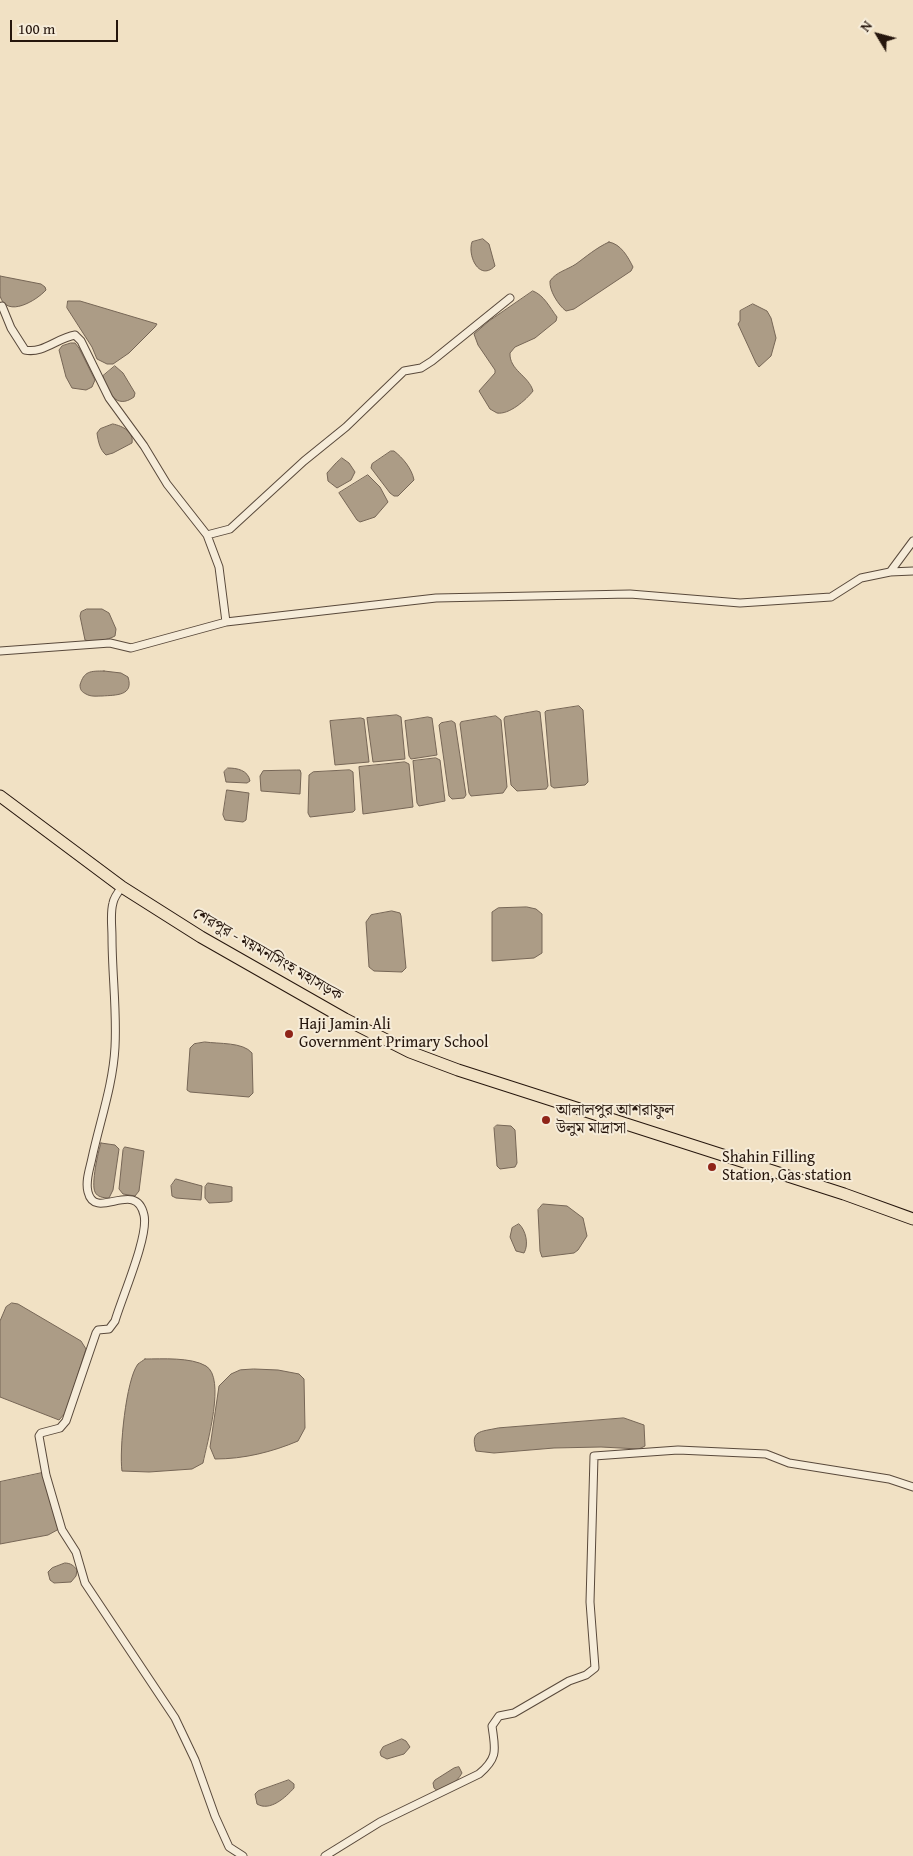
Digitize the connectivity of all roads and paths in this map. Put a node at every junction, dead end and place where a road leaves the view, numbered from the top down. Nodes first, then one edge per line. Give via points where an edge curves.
1 (510, 298) dead end
2 (2, 306) dead end
3 (207, 535) junction
4 (913, 541) edge
5 (913, 571) edge
6 (890, 572) junction
7 (226, 622) junction
8 (0, 651) edge
9 (0, 796) edge
10 (122, 887) junction
11 (913, 1219) edge
12 (913, 1487) edge
13 (243, 1856) edge
14 (325, 1856) edge

1 - 3 street via 432,361 421,368 404,371 230,529
2 - 3 street via 25,350 33,352 66,336 74,335 81,341 109,398 167,484
3 - 7 street via 219,567
4 - 6 street
5 - 6 street
6 - 7 street via 860,578 831,597 740,603 630,594 436,598
7 - 8 street via 131,648 110,643
9 - 10 main road, শেরপুর - ময়মনসিংহ মহাসড়ক
10 - 11 main road, শেরপুর - ময়মনসিংহ মহাসড়ক via 210,942 410,1052
10 - 13 street via 113,903 115,1019 112,1074 87,1184 92,1200 98,1203 135,1200 144,1216 143,1237 115,1321 109,1329 96,1333 66,1421 60,1428 41,1432 40,1436 46,1474 62,1530 76,1552 85,1583 175,1718 230,1847
12 - 14 street via 890,1479 789,1463 761,1453 678,1450 594,1456 590,1602 595,1668 514,1713 499,1716 492,1726 496,1741 494,1757 478,1774 380,1822

